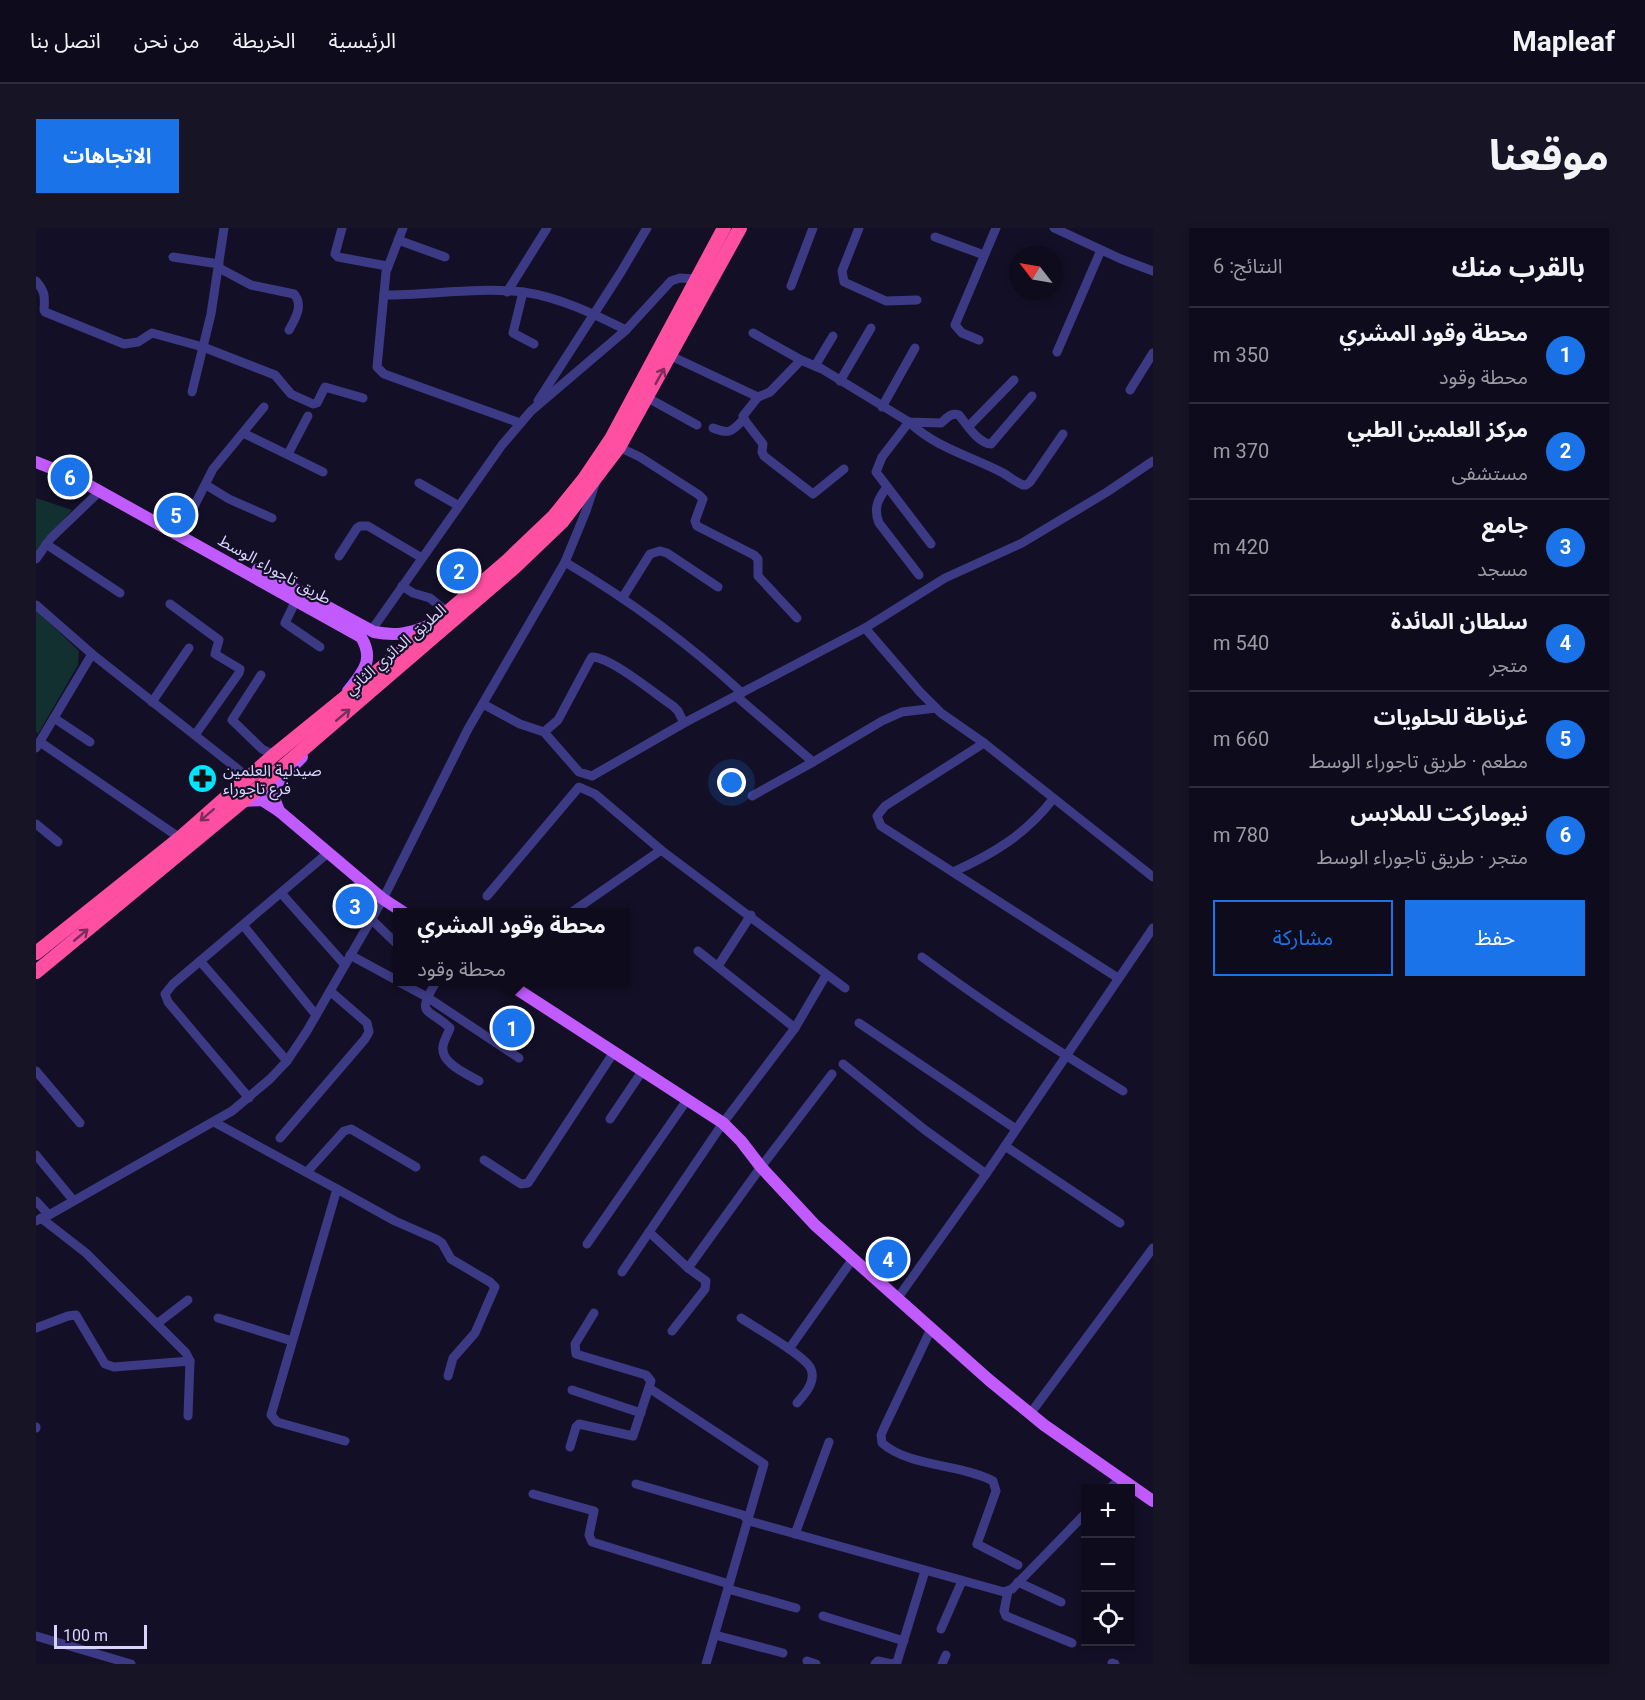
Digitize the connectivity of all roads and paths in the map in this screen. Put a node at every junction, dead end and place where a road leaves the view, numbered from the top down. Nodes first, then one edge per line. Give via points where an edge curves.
1 (224, 228) edge
2 (342, 228) edge
3 (403, 228) edge
4 (547, 228) edge
5 (647, 228) edge
6 (724, 228) edge
7 (740, 228) edge
8 (813, 228) edge
9 (859, 228) edge
10 (996, 228) edge
11 (1054, 228) edge
12 (935, 237) dead end
13 (398, 240) junction
14 (1101, 250) junction
15 (984, 255) junction
16 (446, 256) dead end
17 (173, 257) dead end
18 (219, 266) junction
19 (387, 266) junction
20 (1153, 271) edge
21 (696, 279) junction
22 (36, 281) edge
23 (791, 286) dead end
24 (507, 292) junction
25 (524, 292) junction
26 (384, 295) junction
27 (916, 300) dead end
28 (594, 314) junction
29 (872, 328) dead end
30 (289, 330) dead end
31 (626, 330) junction
32 (753, 333) dead end
33 (833, 336) dead end
34 (979, 340) dead end
35 (534, 344) dead end
36 (203, 347) junction
37 (915, 348) dead end
38 (1057, 352) dead end
39 (1153, 353) edge
40 (671, 356) junction
41 (801, 360) junction
42 (815, 366) junction
43 (1014, 380) dead end
44 (840, 381) junction
45 (1130, 390) dead end
46 (192, 392) dead end
47 (1032, 396) dead end
48 (758, 397) junction
49 (363, 398) dead end
50 (648, 398) junction
51 (264, 407) dead end
52 (882, 407) junction
53 (531, 411) junction
54 (308, 416) dead end
55 (744, 419) junction
56 (909, 422) junction
57 (520, 423) junction
58 (697, 425) dead end
59 (969, 426) junction
60 (713, 428) dead end
61 (243, 433) junction
62 (1063, 434) dead end
63 (619, 447) junction
64 (288, 454) junction
65 (36, 455) edge
66 (1153, 460) edge
67 (36, 462) edge
68 (844, 469) dead end
69 (323, 472) dead end
70 (596, 480) junction
71 (419, 483) dead end
72 (206, 485) junction
73 (887, 487) junction
74 (100, 491) junction
75 (128, 502) junction
76 (459, 506) junction
77 (272, 518) dead end
78 (183, 528) junction
79 (46, 544) junction
80 (931, 544) dead end
81 (339, 556) dead end
82 (422, 558) junction
83 (36, 559) edge
84 (565, 562) junction
85 (920, 575) dead end
86 (402, 586) junction
87 (718, 588) dead end
88 (120, 593) dead end
89 (623, 597) junction
90 (296, 600) junction
91 (170, 604) dead end
92 (36, 605) edge
93 (447, 612) junction
94 (797, 618) dead end
95 (433, 623) junction
96 (865, 628) junction
97 (371, 631) junction
98 (320, 647) dead end
99 (189, 648) dead end
100 (92, 654) junction
101 (261, 675) dead end
102 (739, 695) junction
103 (152, 702) junction
104 (336, 705) junction
105 (483, 705) junction
106 (936, 708) junction
107 (54, 718) junction
108 (684, 723) junction
109 (544, 732) junction
110 (195, 735) junction
111 (312, 741) junction
112 (90, 742) dead end
113 (984, 743) junction
114 (38, 745) edge
115 (274, 755) junction
116 (813, 762) junction
117 (249, 778) junction
118 (752, 796) dead end
119 (1053, 799) junction
120 (243, 801) junction
121 (279, 811) junction
122 (36, 824) edge
123 (180, 838) junction
124 (58, 842) dead end
125 (661, 850) junction
126 (329, 852) junction
127 (953, 873) junction
128 (1153, 877) edge
129 (281, 892) junction
130 (487, 896) dead end
131 (383, 899) junction
132 (396, 908) edge
133 (578, 908) edge
134 (751, 915) junction
135 (371, 919) junction
136 (243, 925) junction
137 (1153, 928) edge
138 (393, 940) edge
139 (41, 950) edge
140 (698, 951) dead end
141 (350, 955) junction
142 (54, 957) junction
143 (922, 957) dead end
144 (200, 961) junction
145 (345, 965) junction
146 (718, 966) junction
147 (36, 972) edge
148 (826, 975) junction
149 (393, 978) edge
150 (1118, 978) junction
151 (407, 986) edge
152 (433, 986) edge
153 (514, 986) edge
154 (845, 988) dead end
155 (330, 991) junction
156 (427, 997) junction
157 (316, 1015) junction
158 (860, 1023) dead end
159 (795, 1028) junction
160 (614, 1052) junction
161 (1066, 1056) junction
162 (519, 1058) dead end
163 (287, 1061) junction
164 (843, 1064) dead end
165 (643, 1070) junction
166 (36, 1071) edge
167 (832, 1074) dead end
168 (479, 1081) dead end
169 (1123, 1091) dead end
170 (249, 1098) junction
171 (687, 1100) junction
172 (610, 1119) dead end
173 (214, 1122) junction
174 (80, 1123) dead end
175 (723, 1123) junction
176 (1016, 1129) junction
177 (280, 1138) dead end
178 (1005, 1146) junction
179 (36, 1155) edge
180 (484, 1160) dead end
181 (416, 1167) dead end
182 (761, 1167) junction
183 (307, 1172) junction
184 (986, 1174) junction
185 (337, 1189) junction
186 (73, 1200) junction
187 (36, 1201) edge
188 (42, 1218) edge
189 (1120, 1223) dead end
190 (649, 1232) junction
191 (587, 1244) dead end
192 (1153, 1248) edge
193 (852, 1260) junction
194 (688, 1268) junction
195 (622, 1272) dead end
196 (897, 1299) junction
197 (188, 1300) dead end
198 (594, 1313) dead end
199 (218, 1318) dead end
200 (741, 1318) dead end
201 (158, 1323) junction
202 (36, 1328) edge
203 (931, 1329) junction
204 (672, 1331) dead end
205 (292, 1341) junction
206 (789, 1349) junction
207 (190, 1361) junction
208 (448, 1376) dead end
209 (649, 1388) junction
210 (572, 1390) dead end
211 (796, 1403) dead end
212 (641, 1413) junction
213 (1030, 1414) junction
214 (188, 1416) dead end
215 (345, 1441) dead end
216 (829, 1442) dead end
217 (570, 1447) dead end
218 (1121, 1478) junction
219 (1114, 1484) edge
220 (636, 1485) dead end
221 (533, 1494) dead end
222 (1153, 1500) edge
223 (1081, 1518) edge
224 (749, 1521) junction
225 (795, 1534) junction
226 (1018, 1564) dead end
227 (925, 1571) junction
228 (962, 1581) junction
229 (1017, 1582) junction
230 (728, 1587) junction
231 (1008, 1591) junction
232 (1061, 1602) dead end
233 (796, 1608) dead end
234 (823, 1616) dead end
235 (940, 1629) dead end
236 (715, 1635) junction
237 (36, 1636) edge
238 (904, 1641) junction
239 (1072, 1643) dead end
240 (783, 1653) dead end
241 (131, 1664) edge
242 (706, 1664) edge
243 (875, 1664) edge

1 - 18 street
2 - 19 street via 335,254 338,257
3 - 13 street
4 - 24 street
5 - 28 street
6 - 21 highway, الطريق الدائري الثاني
7 - 40 highway, الطريق الدائري الثاني
8 - 23 street
9 - 27 street via 842,271 844,282 886,301
10 - 15 street
11 - 14 street
12 - 15 street
13 - 16 street
13 - 19 street
14 - 20 street
14 - 38 street
15 - 34 street via 955,325 962,333
17 - 18 street
18 - 30 street via 251,285 294,294 299,305
18 - 36 street
19 - 26 street
21 - 31 street via 671,281
21 - 93 highway, الطريق الدائري الثاني via 611,439 584,479 554,516
22 - 36 street via 44,290 44,310 62,320 124,344 138,342 152,333
24 - 25 street
24 - 26 street
25 - 28 street
25 - 35 street via 513,333
26 - 57 street via 379,371
28 - 31 street
28 - 53 street
29 - 44 street
31 - 53 street
32 - 41 street
33 - 42 street
36 - 46 street
36 - 49 street via 275,375 291,394 313,404 325,387
37 - 52 street
39 - 45 street
40 - 48 street
50 -> 40 highway, الطريق الدائري الثاني
41 - 42 street
41 - 48 street via 770,392
42 - 44 street
43 - 59 street
44 - 52 street
47 - 59 street via 990,444 981,441
48 - 55 street
50 - 58 street
50 - 63 highway, الطريق الدائري الثاني
51 - 61 street
52 - 56 street
53 - 57 street
54 - 64 street
55 - 60 street via 729,432
55 - 68 street via 763,444 764,456 811,493
56 - 59 street via 941,423 954,414
56 - 62 street via 938,444 1023,485 1030,482
56 - 73 street via 876,467
57 - 76 street
61 - 64 street
61 - 72 street via 224,454
63 - 70 highway, الطريق الدائري الثاني
63 - 94 street via 699,495 703,499 695,521 698,526 754,555 758,559 758,576
64 - 69 street
65 - 75 main road, طريق تاجوراء الوسط via 76,470
66 - 96 street via 1022,543 945,578
67 - 74 main road, طريق تاجوراء الوسط
70 - 84 street
111 -> 70 highway, الطريق الدائري الثاني via 515,567 562,522
71 - 76 street
72 - 77 street
72 - 78 street
73 - 80 street
73 - 85 street via 877,503 879,523
74 - 75 main road, طريق تاجوراء الوسط
74 - 79 street
75 - 78 main road, طريق تاجوراء الوسط
75 - 90 main road, طريق تاجوراء الوسط
76 - 82 street
78 - 97 main road, طريق تاجوراء الوسط
79 - 83 street
79 - 88 street
81 - 82 street via 357,528 368,525
82 - 86 street
84 - 89 street
84 - 105 street
86 - 93 street via 430,598
86 - 97 street
87 - 89 street via 660,551 650,554
89 - 102 street via 675,636
90 - 98 street via 285,624
90 - 104 main road, طريق تاجوراء الوسط via 361,637 366,644 365,666
91 - 110 street via 219,640 215,654 240,669
92 - 100 street
93 - 95 highway, الطريق الدائري الثاني
95 - 97 main road, طريق تاجوراء الوسط via 409,634
95 - 104 highway, الطريق الدائري الثاني
96 - 102 street
96 - 106 street
99 - 103 street
100 - 103 street
100 - 107 street
101 - 115 street via 231,720
102 - 108 street
102 - 116 street
103 - 110 street
104 - 115 highway, الطريق الدائري الثاني
105 - 109 street
105 - 131 street
106 - 113 street
106 - 116 street via 902,712
107 - 112 street
107 - 114 street
108 - 109 street via 592,776 579,772
108 - 109 street via 673,706 612,664 592,657 558,720
110 - 117 street
111 - 120 highway, الطريق الدائري الثاني
111 - 121 main road via 296,765 273,787
113 - 119 street
113 - 127 street via 885,806 877,816 880,826 889,833
114 - 123 street
115 - 117 highway, الطريق الدائري الثاني
116 - 118 street
117 -> 123 highway, الطريق الدائري الثاني
119 - 127 street via 1039,818 1013,839
119 - 128 street
120 - 121 main road via 262,800
142 -> 120 highway, الطريق الدائري الثاني
121 - 126 main road
122 - 124 street
123 - 139 highway, الطريق الدائري الثاني
125 - 130 street via 595,794 579,787
125 - 133 street
125 - 134 street
126 - 129 street
126 - 131 main road
127 - 150 street
129 - 136 street
129 - 145 street
131 - 132 main road
131 - 135 street
134 - 146 street
134 - 148 street
135 - 138 street
135 - 141 street
136 - 144 street
136 - 157 street
137 - 150 street
139 - 142 highway
140 - 146 street
141 - 145 street
141 - 149 street
142 - 147 highway, الطريق الدائري الثاني
143 - 161 street
144 - 163 street
144 - 170 street via 166,990 166,997
145 - 155 street
146 - 159 street
148 - 154 street
148 - 159 street
150 - 161 street
151 - 156 street
152 - 156 street
153 - 160 main road
155 - 157 street
155 - 177 street via 367,1023 369,1032
156 - 162 street
156 - 168 street via 430,1015 450,1028 443,1045 444,1056
157 - 163 street
158 - 176 street
159 - 175 street
160 - 165 main road
160 - 180 street via 528,1183 521,1184
161 - 169 street
161 - 176 street
163 - 170 street
164 - 184 street
165 - 171 main road
165 - 172 street
166 - 174 street
167 - 182 street
170 - 173 street
171 - 175 main road
171 - 191 street
173 - 183 street
173 - 186 street
175 - 182 main road
175 - 190 street
176 - 178 street
178 - 184 street
178 - 189 street
179 - 186 street
181 - 183 street via 351,1129 344,1131
182 - 193 main road
182 - 194 street
183 - 185 street
184 - 196 street
185 - 205 street
185 - 208 street via 442,1243 451,1259 495,1287 475,1334 453,1358
186 - 188 street
187 - 188 street
188 - 201 street via 86,1253
190 - 194 street
190 - 195 street
192 - 213 street
193 - 196 main road
193 - 206 street
194 - 204 street via 706,1285
196 - 203 main road
197 - 201 street
198 - 209 street via 576,1344 576,1354 649,1377
199 - 205 street
200 - 206 street
201 - 207 street
202 - 207 street via 76,1315 105,1364 114,1367
203 - 213 main road
203 - 226 street via 884,1428 882,1443 919,1461 962,1470 993,1482 996,1491 977,1544
205 - 215 street via 271,1417
206 - 211 street via 811,1370 810,1385
207 - 214 street
209 - 212 street
209 - 224 street via 763,1462
210 - 212 street
212 - 217 street via 633,1436 579,1424
213 - 218 main road
216 - 225 street
218 - 219 street
218 - 222 main road
220 - 224 street via 743,1515
221 - 230 street via 594,1511 589,1535 592,1542
223 - 229 street
224 - 225 street
224 - 230 street
225 - 227 street
227 - 228 street
227 - 238 street
228 - 231 street via 998,1592
228 - 235 street
229 - 231 street
229 - 232 street
230 - 233 street
230 - 236 street
231 - 239 street via 1006,1616
234 - 238 street
236 - 240 street
236 - 242 street
237 - 241 street
238 - 243 street via 895,1664 881,1660

